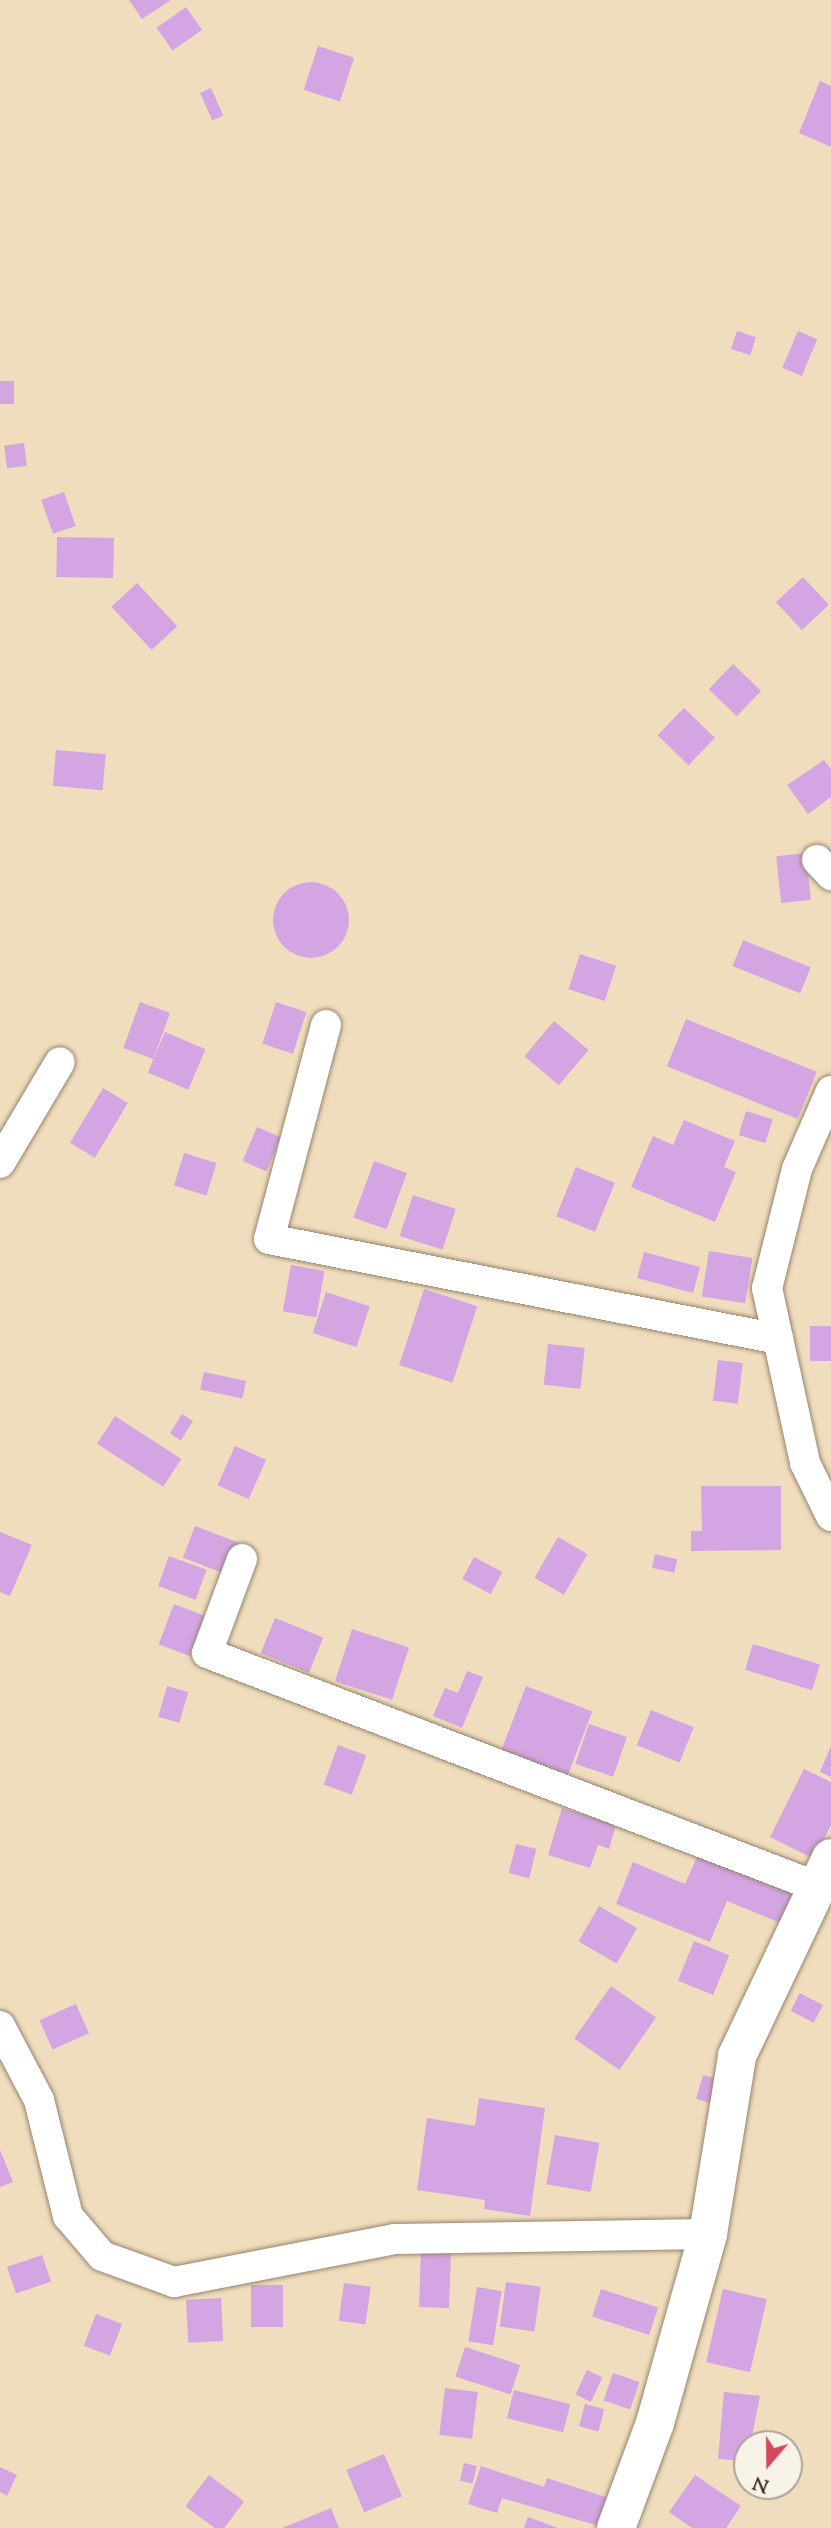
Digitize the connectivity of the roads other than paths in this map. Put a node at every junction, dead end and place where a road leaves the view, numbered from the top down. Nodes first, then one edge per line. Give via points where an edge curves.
1 (326, 1025) dead end
2 (60, 1062) dead end
3 (831, 1091) edge
4 (0, 1163) edge
5 (778, 1339) junction
6 (831, 1516) edge
7 (242, 1559) dead end
8 (825, 1873) edge
9 (0, 2026) edge
10 (708, 2234) junction
11 (625, 2523) edge

1 - 5 street via 269,1239
2 - 4 street
3 - 5 street via 797,1169 767,1288
5 - 6 street via 805,1463
7 - 8 street via 208,1653
8 - 10 street via 737,2056
9 - 10 street via 39,2100 68,2216 102,2256 174,2282 395,2239
10 - 11 street

